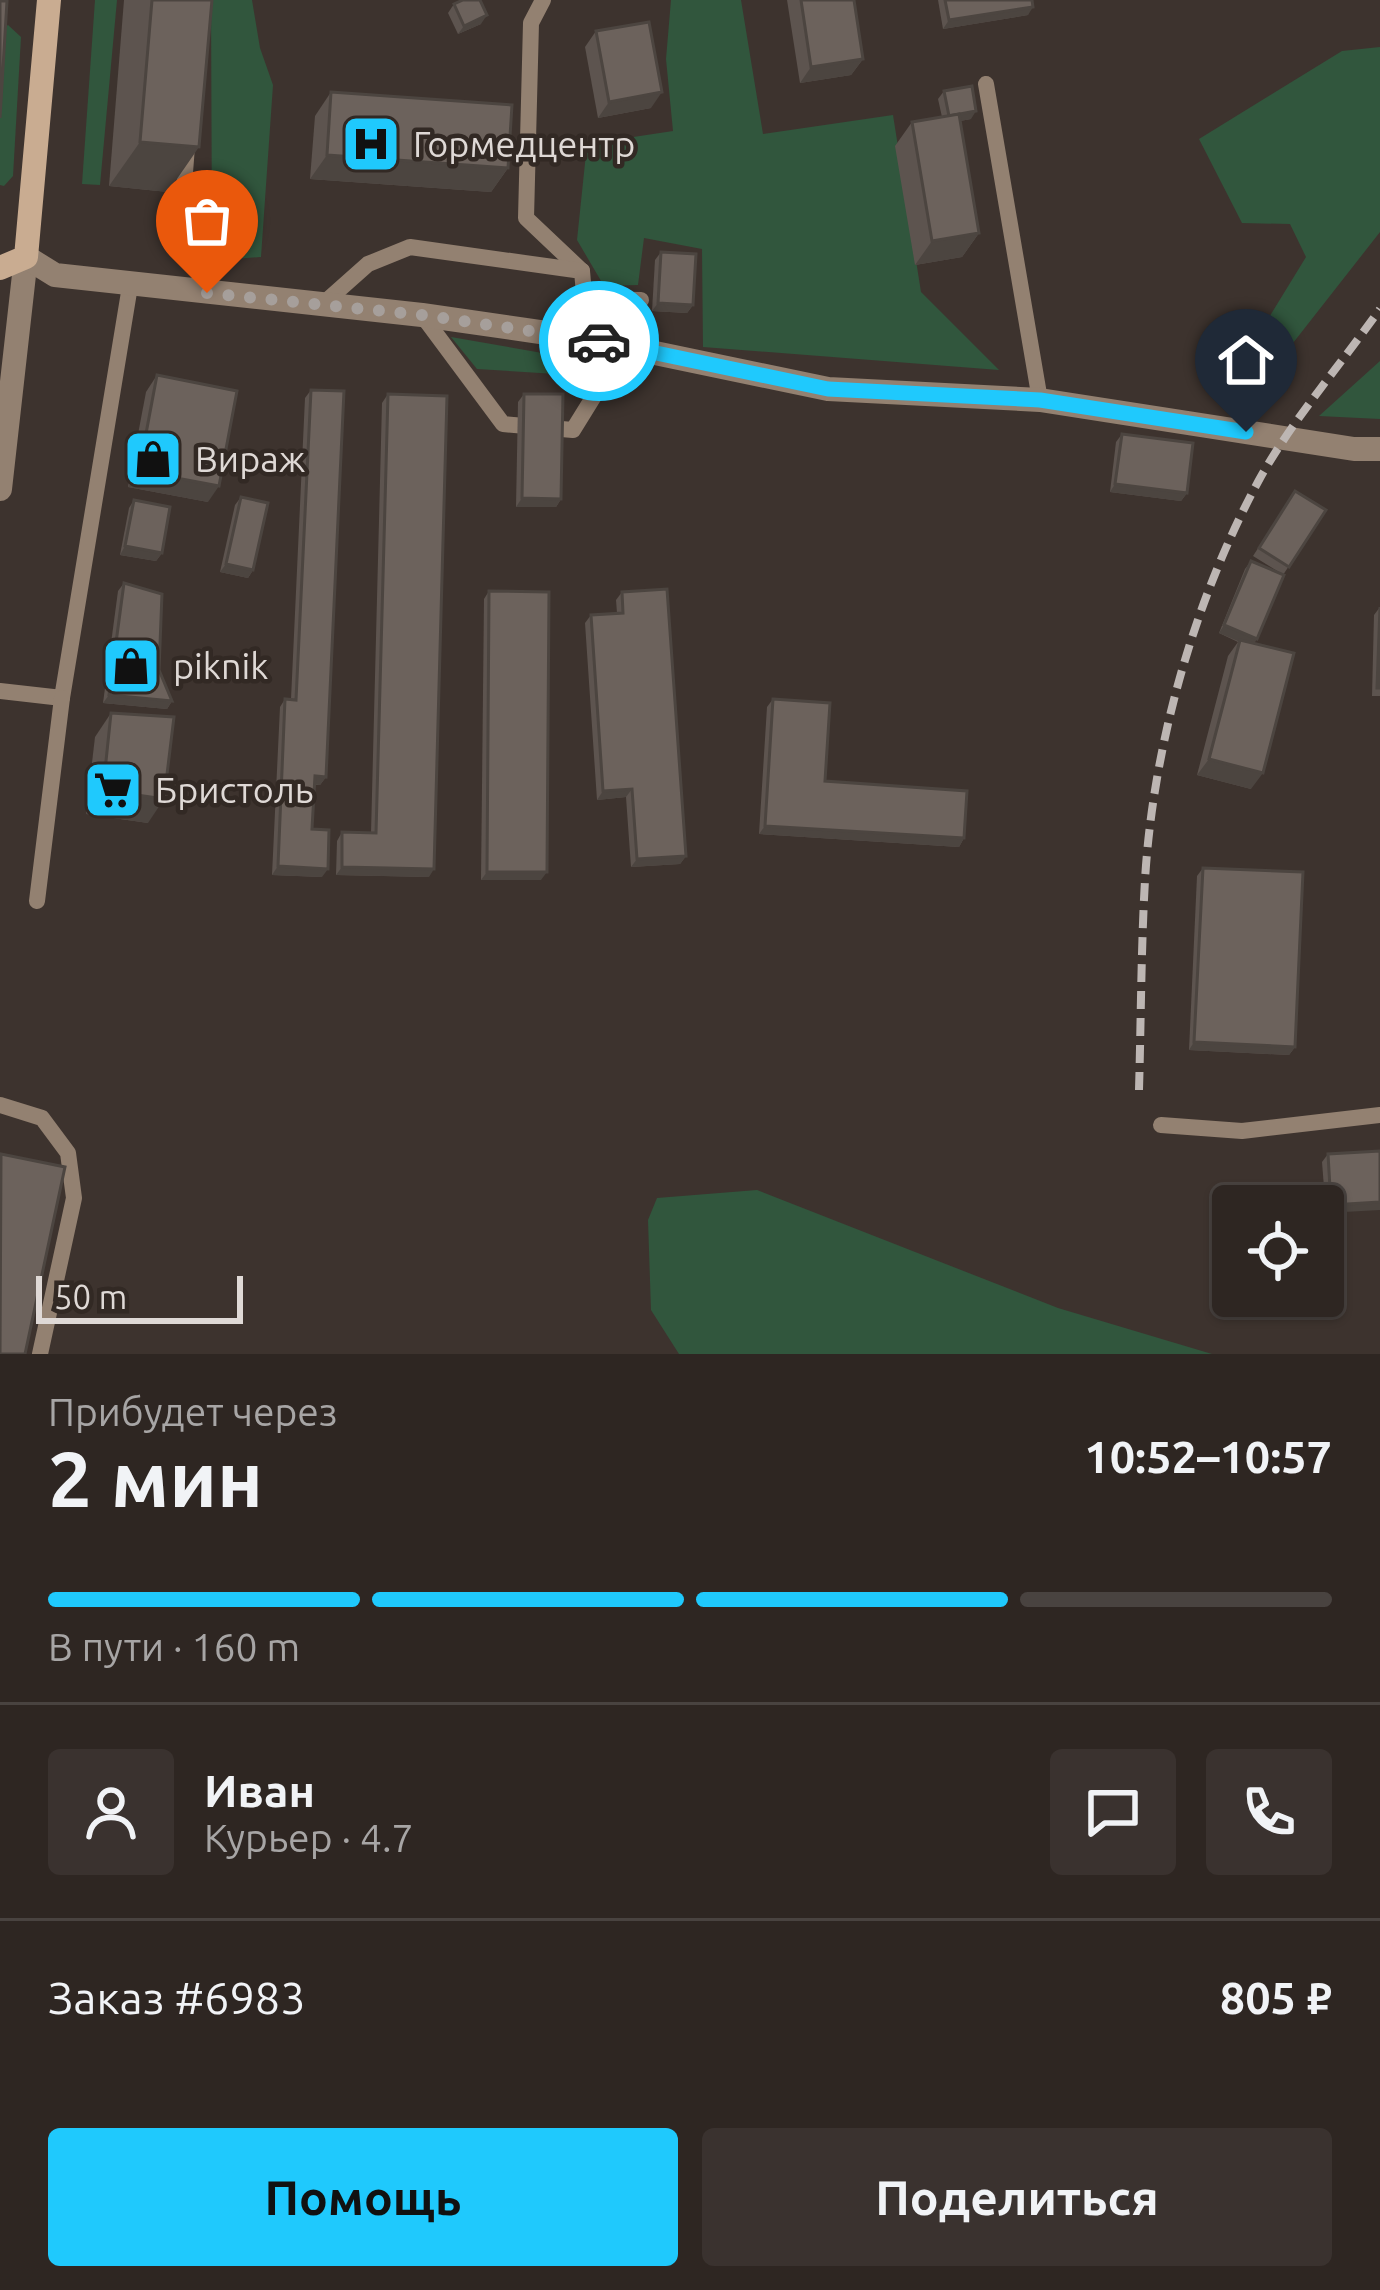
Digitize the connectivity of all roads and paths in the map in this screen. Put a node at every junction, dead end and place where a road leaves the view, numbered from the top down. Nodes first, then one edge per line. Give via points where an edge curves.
1 (49, 0) edge
2 (543, 0) edge
3 (986, 84) dead end
4 (188, 138) edge
5 (179, 253) dead end
6 (26, 257) junction
7 (0, 268) edge
8 (582, 272) junction
9 (130, 286) junction
10 (584, 299) junction
11 (641, 300) dead end
12 (323, 304) junction
13 (422, 315) junction
14 (588, 339) junction
15 (625, 346) junction
16 (1040, 400) junction
17 (1380, 449) edge
18 (0, 489) edge
19 (0, 691) edge
20 (62, 698) junction
21 (37, 901) dead end
22 (0, 1105) edge
23 (1380, 1115) edge
24 (1161, 1125) dead end
25 (40, 1354) edge

1 - 6 main road
2 - 8 lane via 531,22 526,218
3 - 16 lane
4 - 5 lane
6 - 7 main road
6 - 9 street via 55,275
6 - 18 street
8 - 10 lane
8 - 12 lane via 410,247 368,264
9 - 12 street
9 - 20 lane
10 - 11 lane
10 - 14 lane
12 - 13 street
13 - 14 street
13 - 15 lane via 503,424 573,430
14 - 15 street
15 - 16 street via 828,389
16 - 17 street
19 - 20 lane
20 - 21 lane
22 - 25 lane via 42,1118 68,1154 74,1198
23 - 24 lane via 1242,1131

